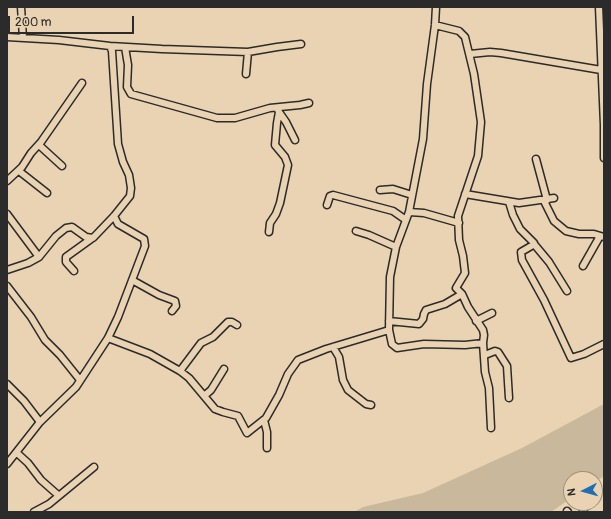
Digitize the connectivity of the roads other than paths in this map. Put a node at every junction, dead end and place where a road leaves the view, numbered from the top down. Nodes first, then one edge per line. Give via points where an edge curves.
1 (21, 7) edge
2 (436, 7) edge
3 (599, 7) edge
4 (601, 14) edge
5 (435, 25) junction
6 (7, 37) edge
7 (23, 38) junction
8 (301, 44) dead end
9 (110, 46) junction
10 (125, 47) junction
11 (248, 52) junction
12 (470, 54) junction
13 (603, 70) edge
14 (246, 74) dead end
15 (82, 83) dead end
16 (308, 103) dead end
17 (278, 110) junction
18 (604, 118) edge
19 (604, 125) edge
20 (295, 140) dead end
21 (39, 145) junction
22 (604, 158) edge
23 (536, 160) dead end
24 (62, 166) dead end
25 (19, 171) junction
26 (8, 178) edge
27 (380, 190) dead end
28 (47, 193) dead end
29 (465, 194) junction
30 (412, 195) junction
31 (554, 198) dead end
32 (545, 200) junction
33 (509, 202) junction
34 (328, 205) dead end
35 (409, 212) junction
36 (7, 214) edge
37 (114, 216) junction
38 (406, 220) junction
39 (459, 223) junction
40 (356, 231) dead end
41 (269, 232) dead end
42 (602, 237) edge
43 (91, 239) junction
44 (534, 244) junction
45 (396, 247) junction
46 (39, 257) junction
47 (583, 266) dead end
48 (7, 270) edge
49 (74, 271) dead end
50 (132, 280) junction
51 (7, 286) edge
52 (567, 291) dead end
53 (462, 294) junction
54 (172, 311) dead end
55 (492, 314) dead end
56 (389, 321) junction
57 (476, 321) junction
58 (238, 325) dead end
59 (389, 330) junction
60 (108, 338) junction
61 (483, 343) junction
62 (604, 344) edge
63 (333, 347) junction
64 (485, 355) junction
65 (224, 369) dead end
66 (180, 371) junction
67 (80, 380) junction
68 (7, 384) edge
69 (204, 396) junction
70 (509, 398) dead end
71 (371, 405) dead end
72 (264, 420) junction
73 (40, 422) junction
74 (491, 428) dead end
75 (267, 448) dead end
76 (17, 453) junction
77 (7, 464) edge
78 (94, 467) dead end
79 (58, 495) junction
80 (34, 512) edge

1 - 7 street
2 - 5 street
3 - 4 street
4 - 13 street
5 - 12 street via 462,33
5 - 30 street via 423,139
6 - 7 street
7 - 9 street
8 - 11 street
9 - 10 street
9 - 37 street via 118,144 132,188 128,199
10 - 11 street
10 - 17 street via 128,65 127,87 131,94 216,118 235,118 270,108
11 - 14 street
12 - 13 street via 507,54
12 - 29 street via 481,135 477,162
13 - 18 street
15 - 21 street
16 - 17 street via 282,106
17 - 20 street
17 - 41 street via 275,145 288,164 280,203 270,223
18 - 19 street
19 - 22 street
21 - 24 street
21 - 25 street
23 - 32 street
25 - 26 street
25 - 28 street
27 - 30 street via 393,189
29 - 33 street
29 - 39 street via 458,216
30 - 35 street
31 - 32 street
32 - 33 street
32 - 42 street via 554,221 566,231
33 - 44 street via 520,230
34 - 38 street via 330,196 334,195 393,212
35 - 38 street
35 - 39 street via 424,213
36 - 46 street
37 - 43 street
37 - 50 street via 118,224 144,239 144,249
38 - 45 street
39 - 53 street via 459,240 465,273 456,288
40 - 45 street
42 - 47 street
43 - 46 street via 74,229 66,228
43 - 49 street via 66,259
44 - 52 street
44 - 62 street via 520,252 521,258 571,358
45 - 56 street via 390,277
46 - 48 street
50 - 54 street via 175,301 176,306
50 - 60 street
51 - 67 street via 45,340 60,354
53 - 56 street via 445,304 426,310 419,324
53 - 57 street
55 - 57 street
56 - 59 street
57 - 61 street via 483,330
58 - 66 street via 228,322 213,337 201,343
59 - 61 street via 392,344 397,348 424,344
59 - 63 street
60 - 66 street via 150,354
60 - 67 street
61 - 64 street
63 - 71 street via 339,357 343,380 348,390
63 - 72 street via 298,360 288,374 272,410
64 - 70 street via 498,352 506,366
64 - 74 street
65 - 69 street via 210,392
66 - 69 street
67 - 73 street
68 - 73 street
69 - 72 street via 218,410 238,416 247,433
72 - 75 street via 267,429
73 - 76 street
76 - 77 street
76 - 79 street
78 - 79 street
79 - 80 street via 49,504

